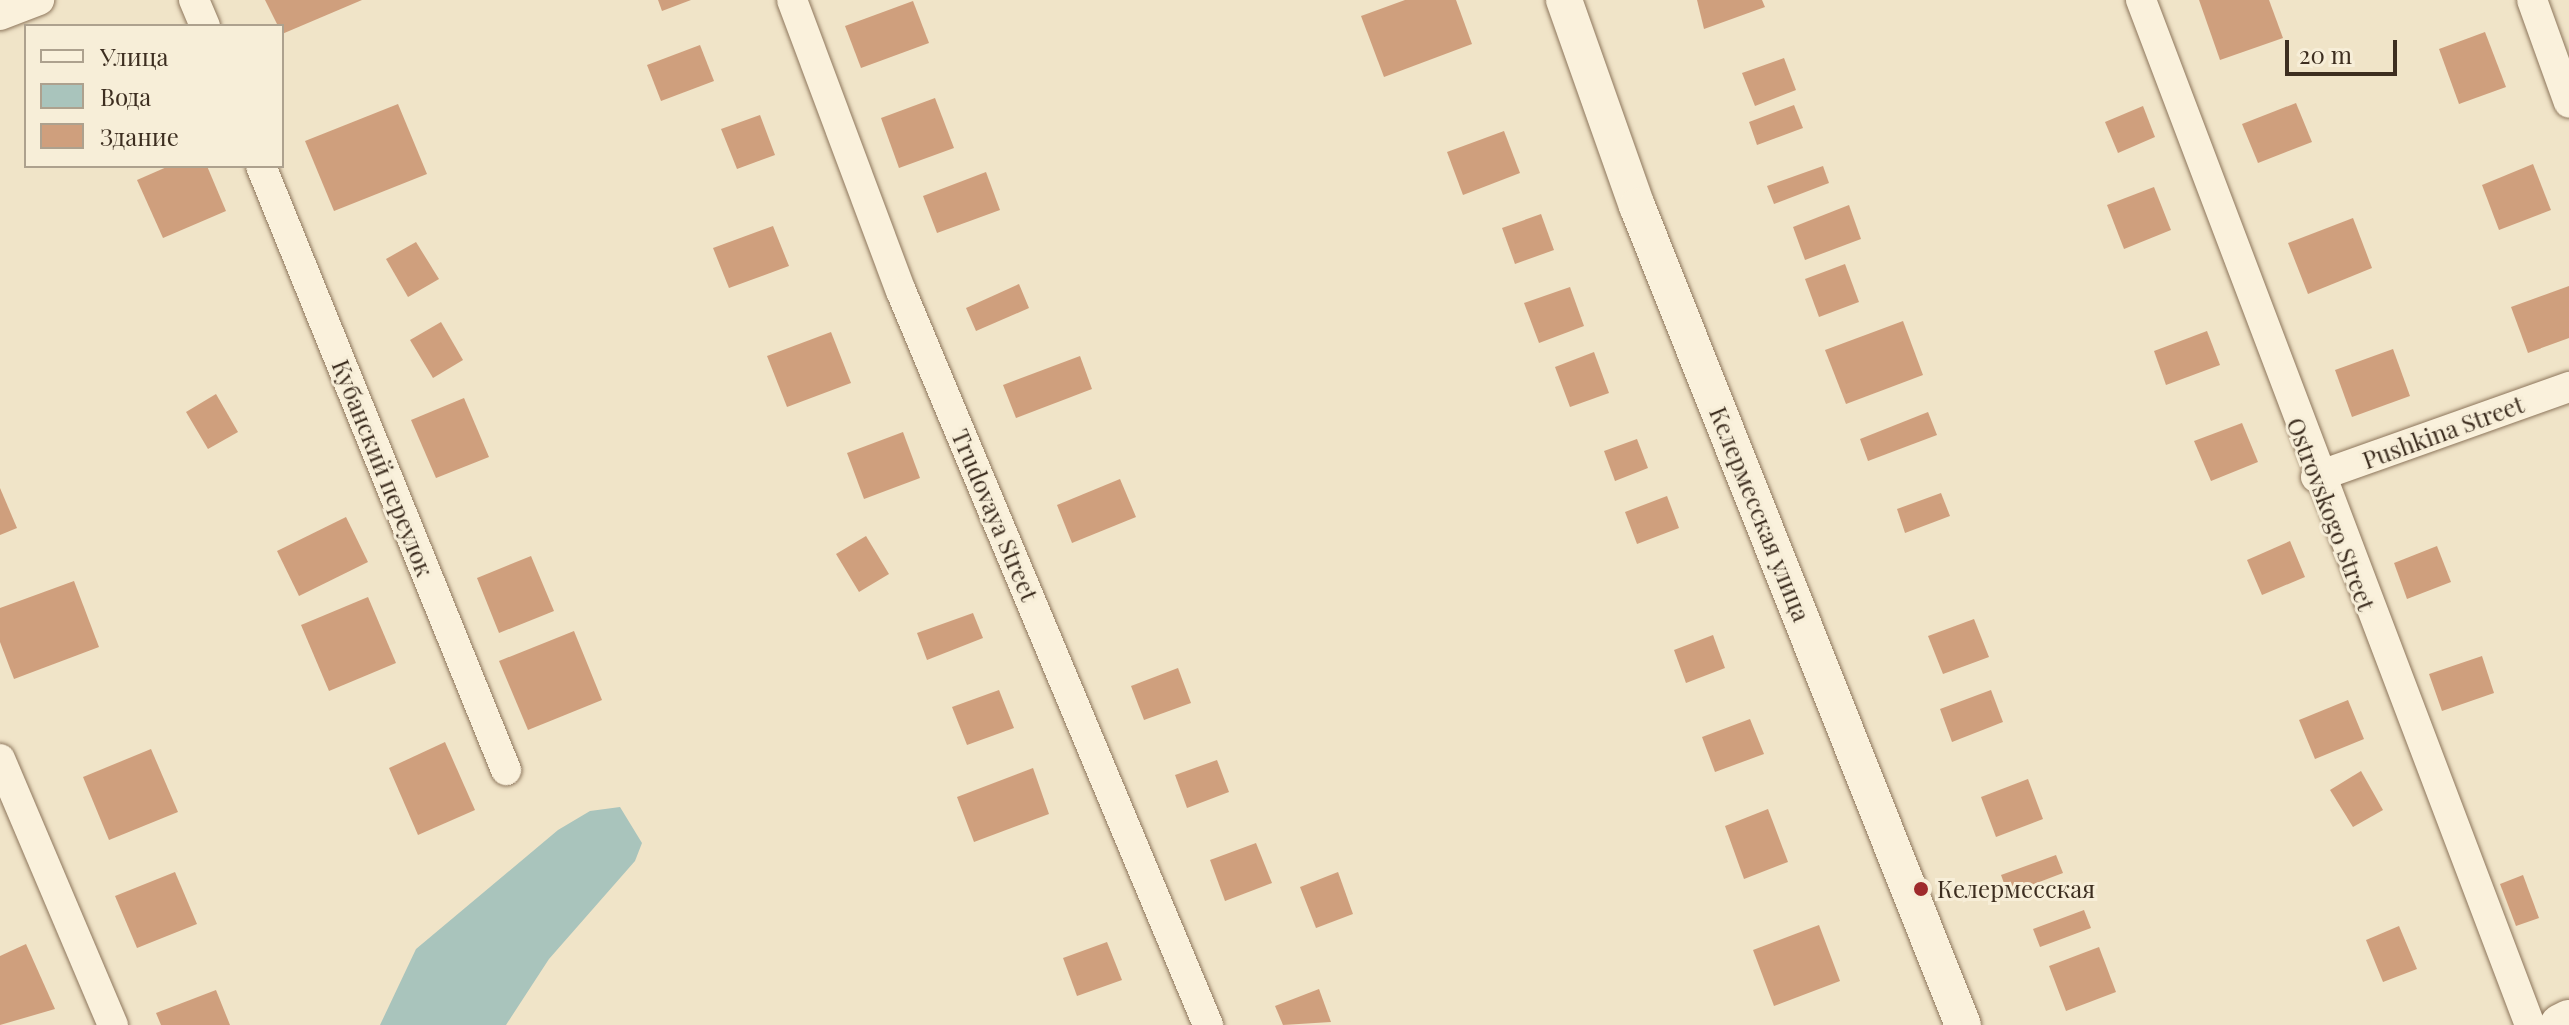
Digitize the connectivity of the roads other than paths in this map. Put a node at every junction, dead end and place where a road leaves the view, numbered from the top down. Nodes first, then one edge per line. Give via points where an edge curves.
1 (39, 0) edge
2 (194, 0) edge
3 (792, 0) edge
4 (1564, 0) edge
5 (2141, 0) edge
6 (2532, 0) edge
7 (0, 15) edge
8 (204, 24) edge
9 (2569, 103) edge
10 (262, 168) edge
11 (2569, 387) edge
12 (2316, 477) junction
13 (0, 759) edge
14 (506, 770) dead end
15 (2569, 1021) edge
16 (113, 1025) edge
17 (1208, 1025) edge
18 (1963, 1025) edge
19 (2530, 1025) edge
20 (2561, 1025) edge

1 - 7 street
2 - 8 street
3 - 17 street, Trudovaya Street via 907,306
4 - 18 street, Келермесская улица via 1637,206
5 - 12 street, Ostrovskogo Street
6 - 9 street
10 - 14 street, Кубанский переулок
11 - 12 street, Pushkina Street
12 - 19 street, Ostrovskogo Street
13 - 16 street
15 - 20 main road

